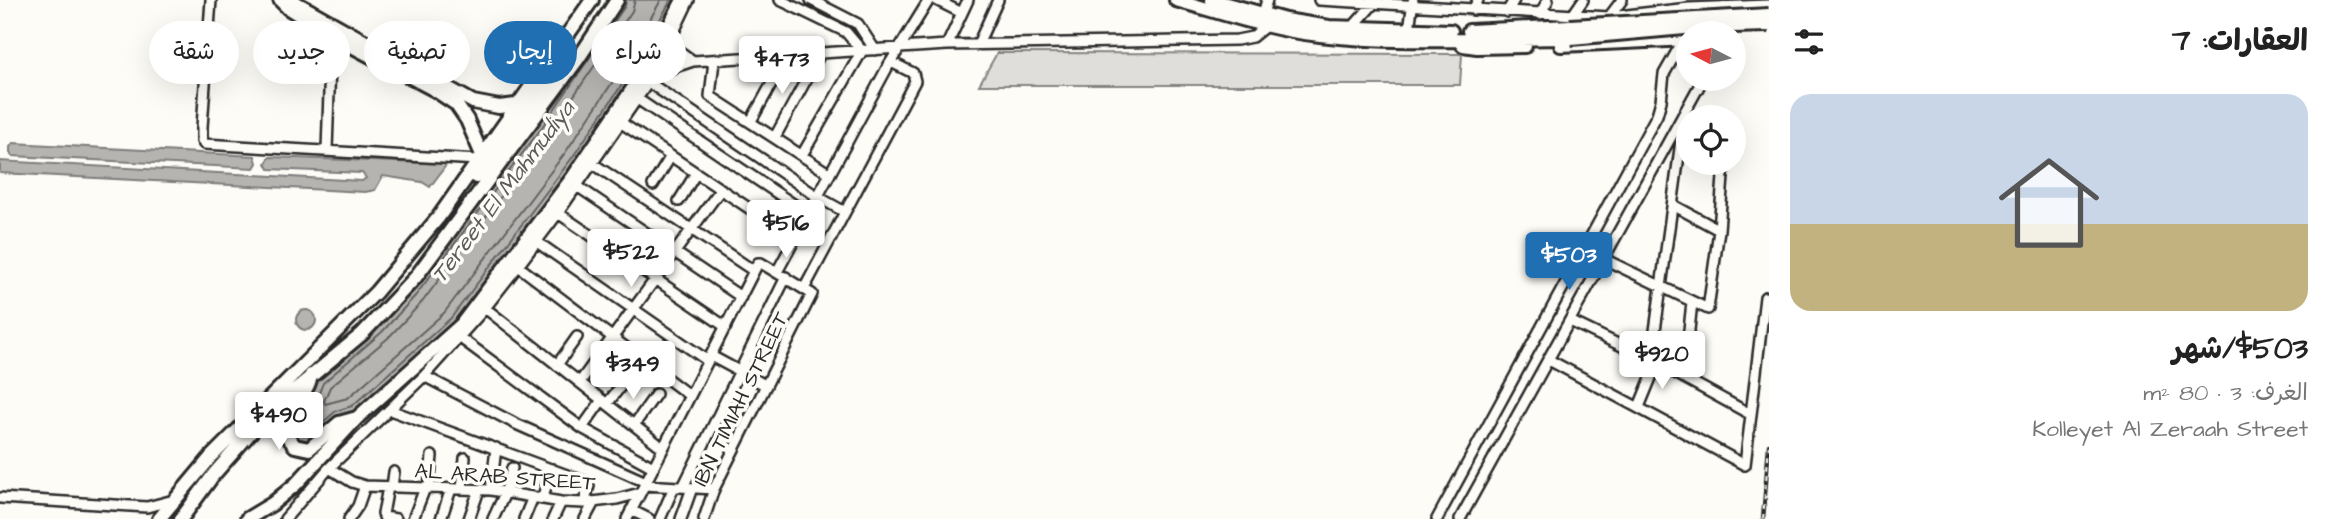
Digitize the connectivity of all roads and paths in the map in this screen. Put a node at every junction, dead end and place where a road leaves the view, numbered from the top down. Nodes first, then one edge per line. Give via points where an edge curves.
1 (211, 0) edge
2 (280, 0) edge
3 (291, 0) edge
4 (592, 0) edge
5 (617, 0) edge
6 (683, 0) edge
7 (689, 0) edge
8 (780, 0) edge
9 (811, 0) edge
10 (929, 0) edge
11 (936, 0) edge
12 (968, 0) edge
13 (998, 0) edge
14 (1176, 0) edge
15 (1267, 0) edge
16 (1319, 0) edge
17 (1330, 0) edge
18 (1478, 0) edge
19 (1514, 0) edge
20 (1548, 0) edge
21 (1583, 0) edge
22 (1622, 0) edge
23 (1664, 0) edge
24 (1221, 1) edge
25 (1347, 1) edge
26 (1375, 1) edge
27 (1413, 2) edge
28 (1744, 3) edge
29 (1443, 4) edge
30 (1697, 4) edge
31 (1769, 5) edge
32 (1472, 10) junction
33 (1672, 10) junction
34 (1507, 12) junction
35 (962, 13) junction
36 (1540, 14) junction
37 (1769, 15) edge
38 (1609, 17) junction
39 (1265, 20) junction
40 (309, 21) edge
41 (680, 21) edge
42 (1702, 21) edge
43 (1769, 25) edge
44 (1571, 26) junction
45 (1350, 29) junction
46 (1409, 30) junction
47 (1446, 39) junction
48 (1676, 39) edge
49 (978, 44) junction
50 (350, 45) edge
51 (947, 45) junction
52 (902, 48) junction
53 (875, 50) junction
54 (862, 51) junction
55 (820, 54) junction
56 (1676, 55) edge
57 (686, 56) edge
58 (788, 56) junction
59 (578, 59) junction
60 (693, 61) junction
61 (714, 61) junction
62 (891, 62) junction
63 (686, 63) edge
64 (329, 84) edge
65 (646, 84) edge
66 (651, 84) edge
67 (636, 98) junction
68 (459, 99) junction
69 (516, 105) junction
70 (751, 121) junction
71 (620, 122) junction
72 (1676, 127) edge
73 (775, 136) junction
74 (327, 150) junction
75 (802, 155) junction
76 (671, 156) junction
77 (480, 158) junction
78 (592, 163) junction
79 (696, 173) junction
80 (830, 174) junction
81 (1679, 175) edge
82 (1723, 175) edge
83 (653, 185) dead end
84 (577, 186) junction
85 (721, 189) junction
86 (818, 197) junction
87 (679, 201) dead end
88 (1673, 205) junction
89 (845, 212) junction
90 (558, 214) junction
91 (808, 214) junction
92 (438, 218) junction
93 (691, 229) junction
94 (1719, 230) junction
95 (795, 239) junction
96 (537, 242) junction
97 (675, 252) junction
98 (1604, 259) junction
99 (518, 266) junction
100 (756, 268) junction
101 (781, 275) junction
102 (655, 279) junction
103 (1661, 287) junction
104 (808, 292) junction
105 (741, 297) junction
106 (1765, 297) dead end
107 (1692, 303) junction
108 (485, 308) junction
109 (633, 309) junction
110 (1570, 321) junction
111 (726, 327) junction
112 (459, 337) junction
113 (578, 337) dead end
114 (612, 337) junction
115 (601, 353) junction
116 (709, 359) junction
117 (1549, 360) junction
118 (1654, 361) junction
119 (557, 365) junction
120 (740, 372) junction
121 (311, 375) junction
122 (424, 376) junction
123 (1684, 377) junction
124 (580, 382) junction
125 (765, 385) junction
126 (656, 394) dead end
127 (690, 396) junction
128 (605, 402) junction
129 (1639, 407) junction
130 (390, 410) junction
131 (1751, 414) junction
132 (357, 418) junction
133 (634, 425) junction
134 (582, 428) junction
135 (496, 448) junction
136 (663, 448) junction
137 (432, 456) dead end
138 (465, 458) dead end
139 (653, 467) junction
140 (329, 468) junction
141 (512, 468) dead end
142 (552, 469) junction
143 (394, 472) dead end
144 (189, 483) junction
145 (365, 486) junction
146 (390, 487) junction
147 (643, 487) junction
148 (683, 487) junction
149 (427, 488) junction
150 (451, 489) junction
151 (462, 489) junction
152 (714, 489) junction
153 (479, 490) junction
154 (491, 490) junction
155 (506, 491) junction
156 (0, 498) edge
157 (538, 498) junction
158 (174, 500) junction
159 (561, 502) junction
160 (589, 503) junction
161 (629, 515) edge
162 (290, 517) edge
163 (353, 517) edge
164 (385, 518) edge
165 (159, 519) edge
166 (170, 519) edge
167 (181, 519) edge
168 (247, 519) edge
169 (396, 519) edge
170 (413, 519) edge
171 (441, 519) edge
172 (469, 519) edge
173 (493, 519) edge
174 (524, 519) edge
175 (553, 519) edge
176 (585, 519) edge
177 (649, 519) edge
178 (662, 519) edge
179 (681, 519) edge
180 (704, 519) edge
181 (1437, 519) edge
182 (1460, 519) edge

1 - 74 street via 202,143
2 - 40 main road
3 - 68 main road
4 - 69 main road
5 - 59 main road
6 - 132 main road via 648,66 573,177 461,325
7 - 41 street
8 - 54 street via 846,32
9 - 53 street via 858,24
10 - 52 street
11 - 35 street
12 - 35 street
13 - 49 street
14 - 39 main road
15 - 39 street
16 - 17 street
17 - 25 street
18 - 32 street
19 - 34 street
20 - 36 street
21 - 44 street
22 - 38 street
23 - 33 street
24 - 39 main road
25 - 26 street
26 - 27 street
26 - 45 street
27 - 29 street
27 - 46 street
28 - 30 street
28 - 31 street
29 - 32 street
30 - 33 street
30 - 42 street
32 - 34 street
33 - 38 street
34 - 36 street
35 - 51 street
36 - 44 street
37 - 44 main road, bridge
38 - 44 street
39 - 45 main road
39 - 47 main road via 1293,31 1346,38
39 - 49 street via 1252,37 1237,40
43 - 44 main road, bridge
44 - 46 main road
44 - 47 main road
45 - 46 main road
47 - 48 main road via 1493,48
49 - 51 street
50 - 68 main road
51 - 52 street
52 - 53 street
52 - 62 street
53 - 54 street
54 - 55 street
54 - 75 street
55 - 58 street
55 - 73 street
56 - 181 street via 1664,74 1657,115
57 - 60 street
58 - 61 street
58 - 70 street
59 - 92 main road via 556,74
59 - 121 main road via 415,278 362,334
60 - 61 street
60 - 63 street
61 - 70 street via 710,96
62 - 80 street
62 - 89 street, IBN TIMIAH STREET via 916,79
64 - 74 street
65 - 67 street
66 - 86 street
67 - 71 street
67 - 91 street
68 - 69 main road via 486,106
68 - 77 main road
69 - 77 main road
70 - 73 street
71 - 76 street
71 - 78 street
72 - 98 street
73 - 75 street
74 - 77 street
75 - 80 street
76 - 79 street
76 - 83 street
77 - 92 main road
78 - 84 street
78 - 93 street
79 - 85 street
79 - 87 street
80 - 86 street
81 - 88 street
82 - 94 street
84 - 90 street
84 - 97 street
85 - 93 street
85 - 95 street
86 - 89 street
86 - 91 street
88 - 94 street
88 - 103 street
89 - 104 street, IBN TIMIAH STREET
90 - 96 street
90 - 102 street
91 - 95 street
92 - 144 main road via 376,292
93 - 97 street
93 - 100 street
94 - 107 street via 1709,307 1706,310
95 - 101 street
96 - 99 street
96 - 109 street
97 - 102 street
97 - 105 street
98 - 103 street
98 - 110 street
99 - 108 street
99 - 114 street
100 - 101 street via 761,263
100 - 105 street
101 - 104 street
101 - 120 street
102 - 109 street
102 - 111 street
103 - 107 street
103 - 118 street
104 - 125 street, IBN TIMIAH STREET
105 - 111 street
106 - 131 street
107 - 123 street
108 - 112 street
108 - 119 street
109 - 114 street
109 - 116 street
110 - 117 street
110 - 118 street
111 - 116 street
112 - 122 street
112 - 134 street
113 - 119 street
114 - 115 street
114 - 127 street
115 - 124 street
115 - 128 street via 630,374
116 - 120 street
116 - 127 street
117 - 129 street
117 - 182 street
118 - 123 street
118 - 129 street
119 - 124 street
120 - 125 street
120 - 148 street
121 - 132 main road via 308,388 282,423 295,446 309,449 342,421
121 - 167 main road via 242,440
122 - 130 street
122 - 147 street
123 - 131 street
124 - 128 street
125 - 152 street, IBN TIMIAH STREET
126 - 133 street
127 - 136 street
128 - 133 street
128 - 134 street
129 - 131 street via 1745,465
130 - 135 street
130 - 140 street
132 - 168 main road via 296,484
133 - 136 street
134 - 139 street
135 - 142 street
135 - 154 street
136 - 139 street
137 - 149 street
138 - 151 street
139 - 147 street
140 - 145 street, AL ARAB STREET
140 - 162 street
141 - 155 street
142 - 157 street
142 - 160 street via 588,483
143 - 146 street
144 - 158 main road
144 - 166 main road
145 - 146 street, AL ARAB STREET
145 - 163 street
146 - 149 street, AL ARAB STREET
146 - 164 street
147 - 148 street, AL ARAB STREET
147 - 160 street, AL ARAB STREET
147 - 161 street
148 - 152 street, AL ARAB STREET
148 - 178 street
148 - 179 street
149 - 150 street, AL ARAB STREET
149 - 170 street
150 - 151 street, AL ARAB STREET
150 - 171 street
151 - 153 street, AL ARAB STREET
152 - 180 street, IBN TIMIAH STREET
153 - 154 street, AL ARAB STREET
153 - 172 street
154 - 155 street, AL ARAB STREET
155 - 157 street, AL ARAB STREET
155 - 173 street
156 - 158 street via 147,507
157 - 159 street, AL ARAB STREET
157 - 174 street
158 - 165 main road
159 - 160 street, AL ARAB STREET
159 - 175 street
160 - 176 street
161 - 177 street
164 - 169 street

